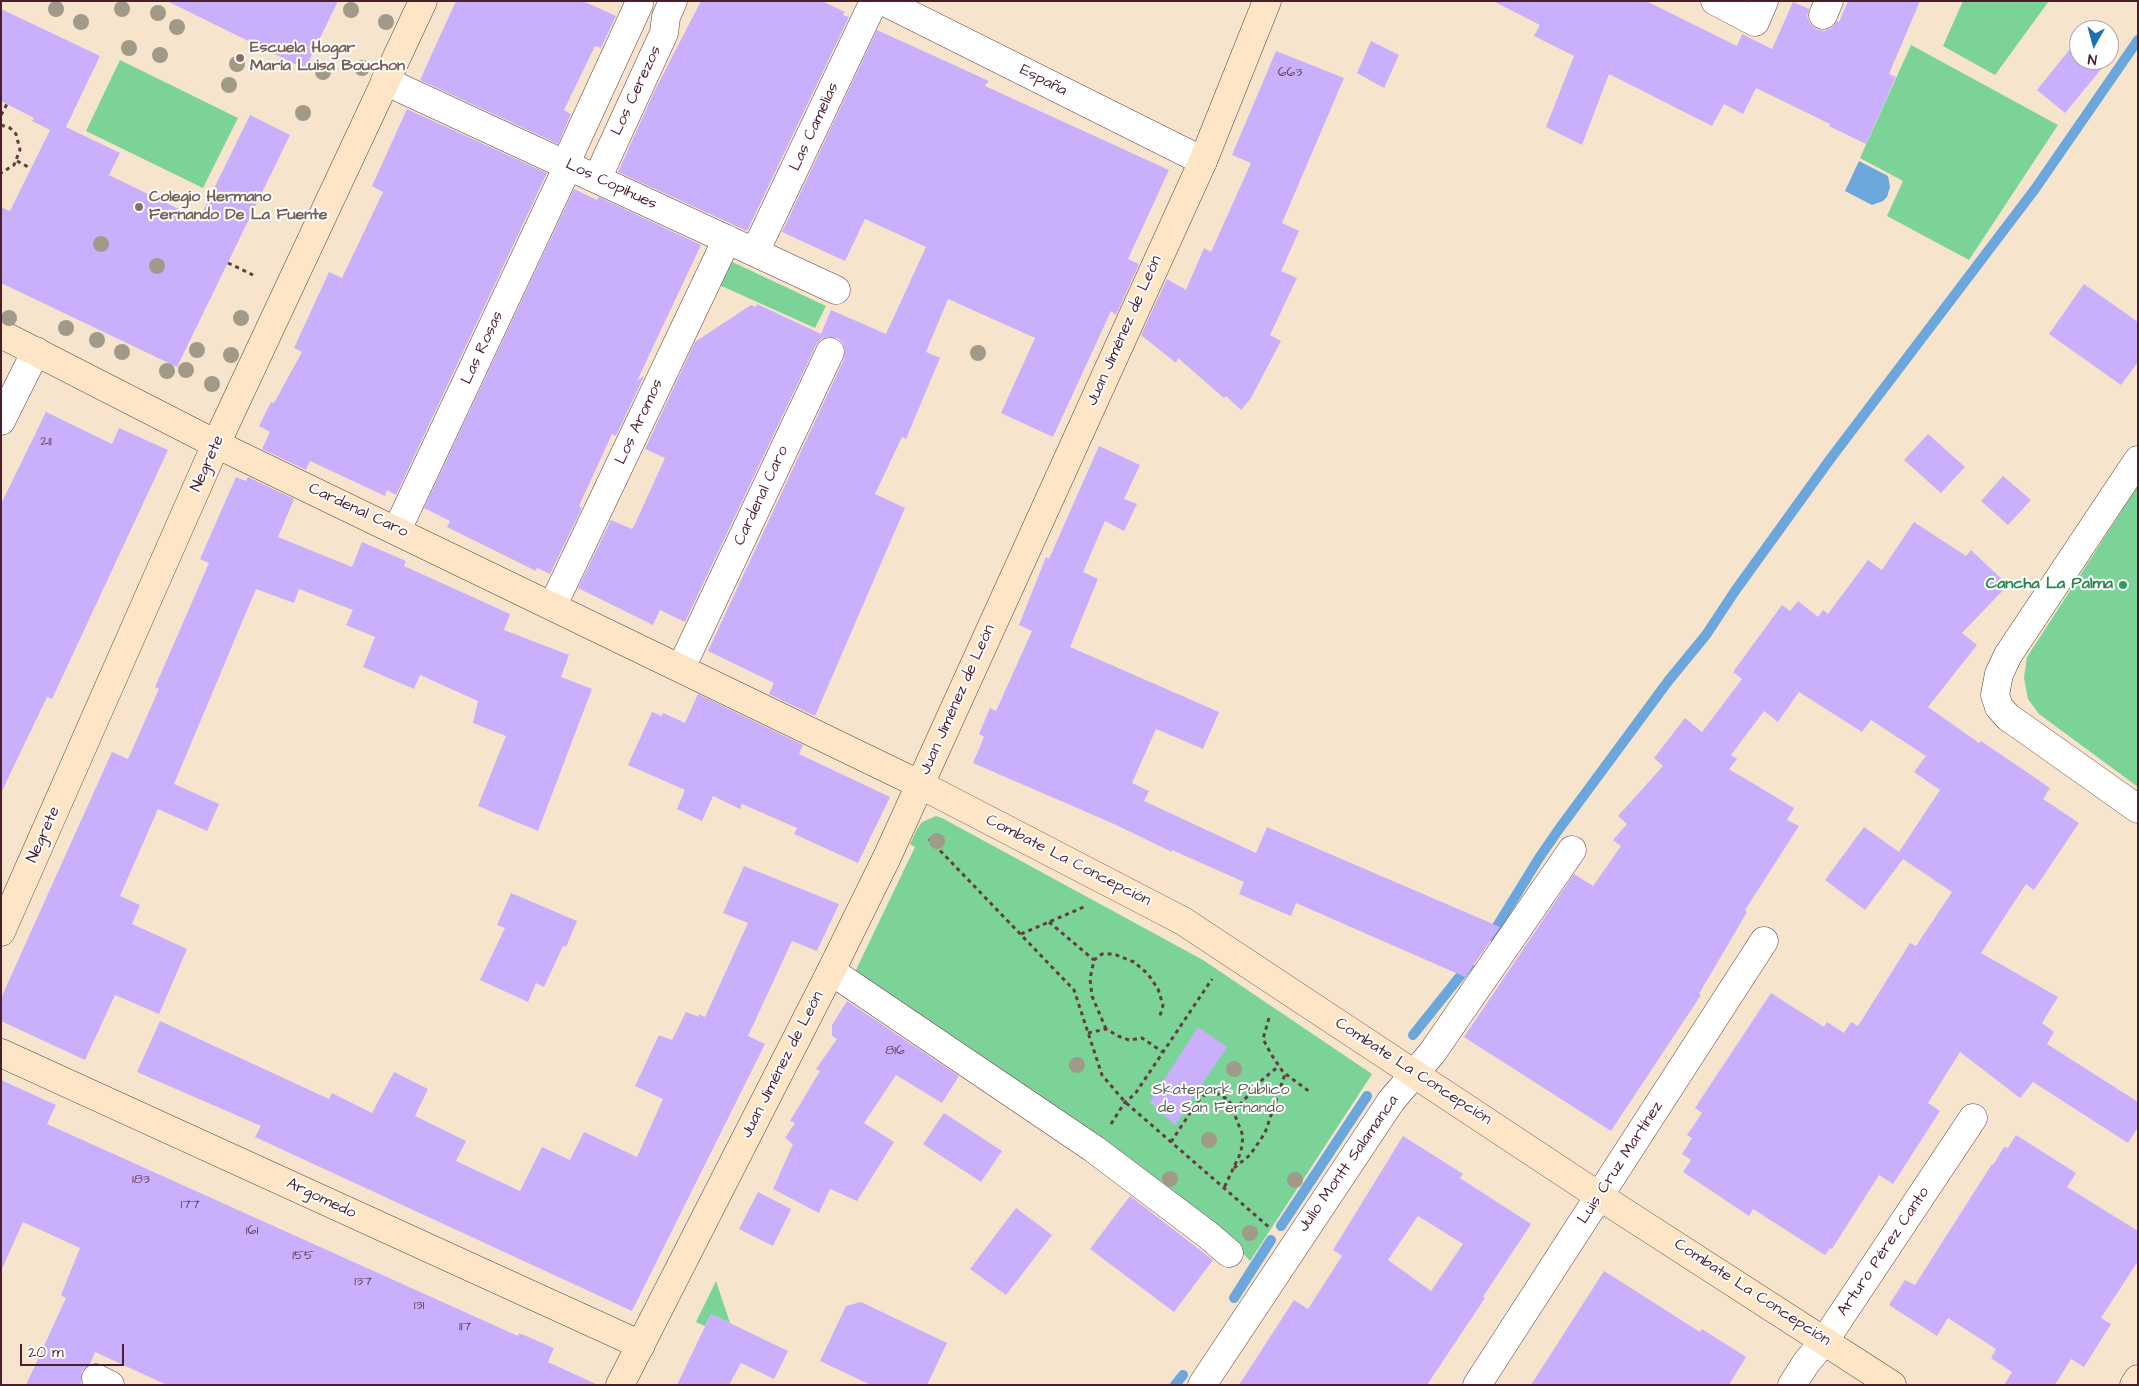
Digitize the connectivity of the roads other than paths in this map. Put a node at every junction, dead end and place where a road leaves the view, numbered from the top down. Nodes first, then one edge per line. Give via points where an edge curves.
1 (423, 1) edge
2 (874, 1) edge
3 (883, 1) edge
4 (1267, 1) edge
5 (1715, 1) edge
6 (1764, 1) edge
7 (636, 2) edge
8 (670, 9) edge
9 (385, 81) junction
10 (1203, 161) junction
11 (567, 165) junction
12 (597, 179) junction
13 (727, 239) junction
14 (755, 252) junction
15 (836, 290) dead end
16 (1, 334) edge
17 (36, 351) junction
18 (830, 352) dead end
19 (1, 421) edge
20 (216, 444) junction
21 (2138, 460) edge
22 (397, 530) junction
23 (553, 605) junction
24 (681, 668) junction
25 (920, 784) junction
26 (2138, 810) edge
27 (1572, 850) dead end
28 (1, 932) edge
29 (1764, 941) dead end
30 (831, 971) junction
31 (1, 1053) edge
32 (1415, 1073) junction
33 (1973, 1118) dead end
34 (1599, 1196) junction
35 (1229, 1253) dead end
36 (1825, 1340) junction
37 (641, 1345) junction
38 (2138, 1379) edge
39 (620, 1385) edge
40 (1202, 1385) edge
41 (1477, 1385) edge
42 (1792, 1385) edge
43 (1892, 1385) edge
44 (2134, 1385) edge

1 - 9 street, Negrete
2 - 14 street, Las Camelias
3 - 10 street, España
4 - 10 street, Juan Jiménez de León
5 - 6 street via 1754,22
7 - 8 street
7 - 11 street
8 - 12 street, Los Cerezos via 664,33
9 - 11 street, Los Copihues
9 - 20 street, Negrete
10 - 25 street, Juan Jiménez de León
11 - 12 street, Los Copihues
11 - 22 street, Las Rosas
12 - 13 street, Los Copihues
13 - 14 street, Los Copihues
13 - 23 street, Los Aromos
14 - 15 street, Los Copihues
16 - 17 street, Cardenal Caro
17 - 19 street
17 - 20 street, Cardenal Caro
18 - 24 street, Cardenal Caro
20 - 22 street, Cardenal Caro
20 - 28 street, Negrete
21 - 26 street via 2008,655 1996,695 1999,707 2008,717
22 - 23 street, Cardenal Caro
23 - 24 street, Cardenal Caro
24 - 25 street, Cardenal Caro
25 - 30 street, Juan Jiménez de León
25 - 32 street, Combate La Concepción via 1184,921
27 - 32 street, Julio Montt Salamanca via 1432,1054
29 - 34 street, Luis Cruz Martínez
30 - 35 street via 1094,1149
30 - 37 street, Juan Jiménez de León
31 - 37 street, Argomedo
32 - 34 street, Combate La Concepción
32 - 40 street, Julio Montt Salamanca via 1391,1101
33 - 36 street, Arturo Pérez Canto
34 - 36 street, Combate La Concepción
34 - 41 street, Luis Cruz Martínez
36 - 42 street, Arturo Pérez Canto
36 - 43 street, Combate La Concepción
37 - 39 street, Juan Jiménez de León
38 - 44 street

